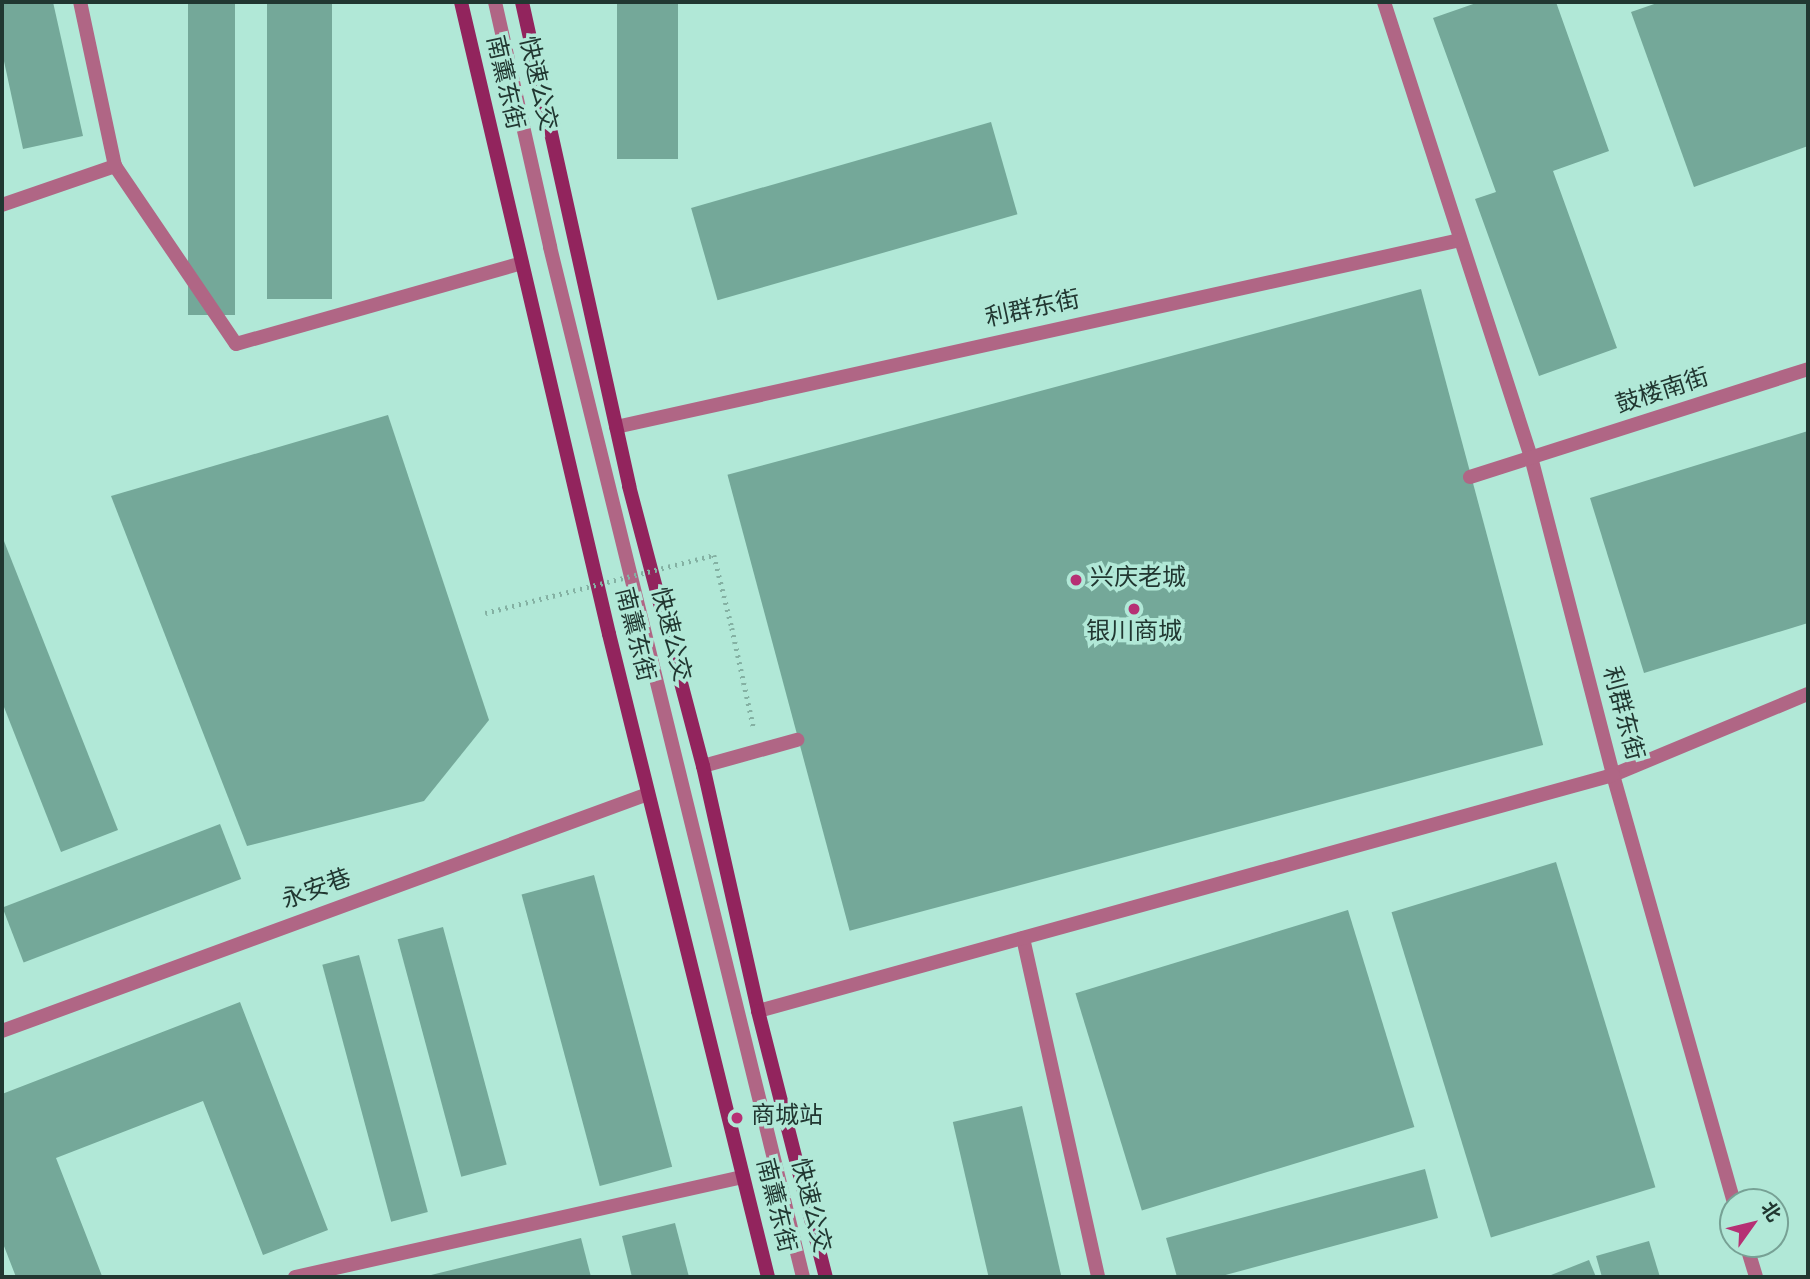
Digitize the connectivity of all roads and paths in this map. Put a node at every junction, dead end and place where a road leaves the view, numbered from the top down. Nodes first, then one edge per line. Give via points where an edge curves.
1 (80, 2) edge
2 (461, 2) edge
3 (495, 2) edge
4 (522, 2) edge
5 (1384, 2) edge
6 (115, 166) junction
7 (2, 205) edge
8 (1460, 240) junction
9 (522, 263) junction
10 (1808, 369) edge
11 (616, 427) junction
12 (1532, 461) junction
13 (1470, 477) dead end
14 (485, 613) dead end
15 (1808, 694) edge
16 (797, 740) dead end
17 (760, 750) junction
18 (703, 766) junction
19 (1614, 775) junction
20 (648, 794) junction
21 (1023, 938) junction
22 (758, 1011) junction
23 (2, 1031) edge
24 (743, 1177) junction
25 (1730, 1188) edge
26 (1750, 1258) edge
27 (295, 1277) edge
28 (768, 1277) edge
29 (803, 1277) edge
30 (826, 1277) edge
31 (1098, 1277) edge
32 (1756, 1277) edge

1 - 6 street
2 - 9 main road, 南薰东街
3 - 29 street, 快速公交 via 550,247
4 - 11 main road, 南薰东街
5 - 8 street, 利群东街
6 - 7 street
6 - 9 street via 236,344
8 - 11 street, 利群东街
8 - 12 street, 利群东街
9 - 20 main road, 南薰东街
10 - 12 street, 鼓楼南街
11 - 18 main road, 南薰东街
12 - 13 street, 鼓楼南街
12 - 19 street, 利群东街
14 - 17 path, bridge via 714,555
15 - 19 street
16 - 17 street
17 - 18 street
18 - 22 main road, 南薰东街
19 - 21 street
19 - 25 street, 利群东街
20 - 23 street, 永安巷
20 - 24 main road, 南薰东街
21 - 22 street
21 - 31 street
22 - 30 main road, 南薰东街
24 - 27 street
24 - 28 main road, 南薰东街
26 - 32 street

